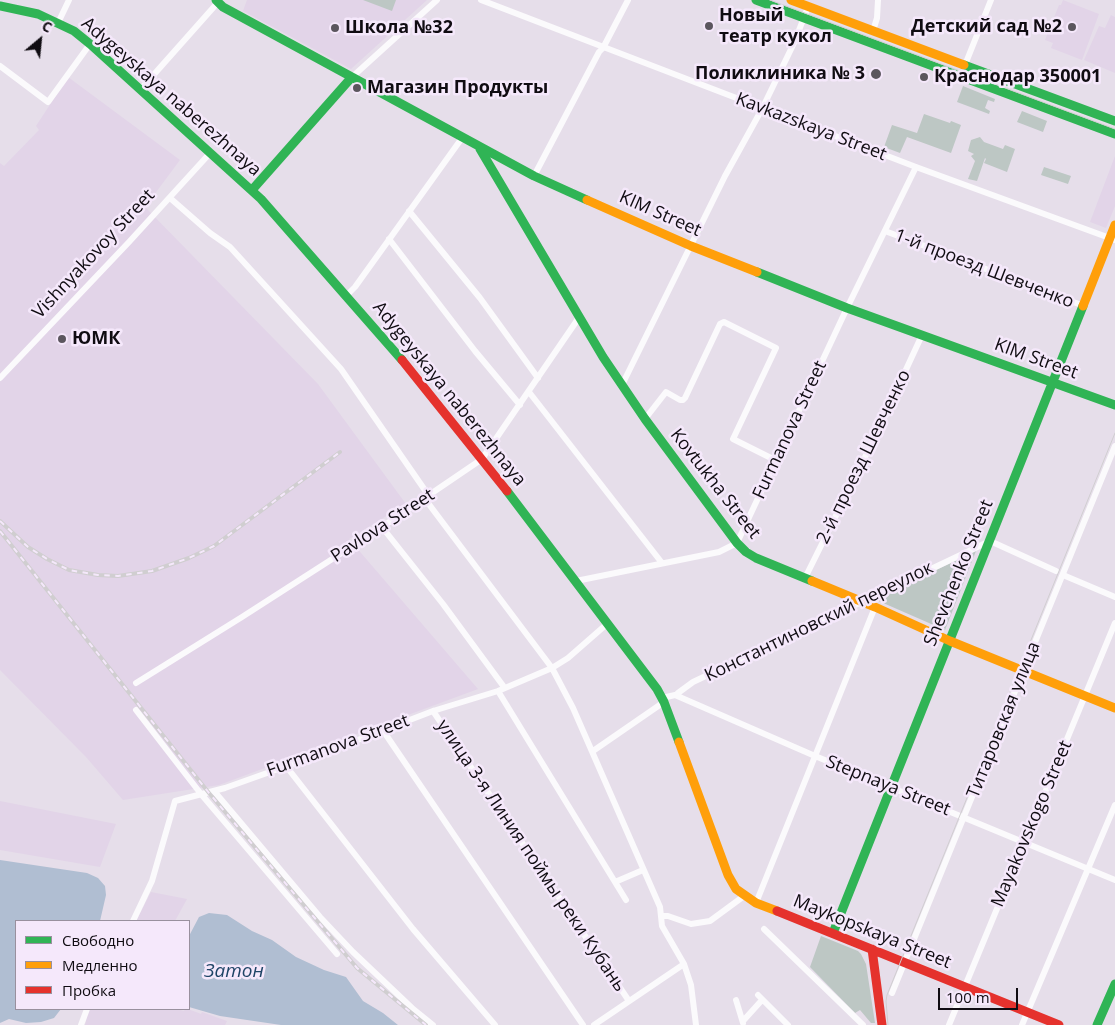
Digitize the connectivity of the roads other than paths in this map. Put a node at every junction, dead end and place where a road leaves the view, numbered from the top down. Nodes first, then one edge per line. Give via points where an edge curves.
1 (0, 0) edge
2 (69, 0) edge
3 (437, 0) edge
4 (481, 0) edge
5 (628, 0) edge
6 (756, 0) edge
7 (791, 0) edge
8 (878, 0) edge
9 (991, 0) edge
10 (218, 1) edge
11 (0, 6) edge
12 (808, 7) junction
13 (33, 12) junction
14 (803, 19) junction
15 (58, 23) junction
16 (873, 31) junction
17 (90, 44) junction
18 (603, 48) junction
19 (965, 65) junction
20 (0, 66) edge
21 (351, 78) junction
22 (141, 89) junction
23 (762, 109) junction
24 (1115, 121) edge
25 (1115, 134) edge
26 (462, 138) junction
27 (479, 147) junction
28 (211, 152) junction
29 (916, 167) junction
30 (534, 176) junction
31 (252, 190) junction
32 (170, 198) junction
33 (409, 211) junction
34 (1115, 225) edge
35 (885, 231) junction
36 (389, 239) junction
37 (1112, 240) edge
38 (691, 246) junction
39 (347, 295) junction
40 (1084, 306) junction
41 (847, 308) junction
42 (580, 316) junction
43 (922, 335) junction
44 (0, 378) edge
45 (538, 378) junction
46 (1052, 382) junction
47 (622, 385) junction
48 (529, 392) junction
49 (520, 405) junction
50 (1115, 405) edge
51 (645, 419) junction
52 (1115, 446) edge
53 (482, 459) junction
54 (775, 460) junction
55 (427, 497) junction
56 (382, 527) junction
57 (990, 541) junction
58 (737, 542) junction
59 (662, 563) junction
60 (1056, 571) dead end
61 (1064, 575) junction
62 (804, 578) junction
63 (576, 581) junction
64 (1115, 597) edge
65 (861, 602) junction
66 (876, 607) junction
67 (608, 623) junction
68 (1115, 623) edge
69 (950, 641) junction
70 (552, 668) junction
71 (1024, 671) junction
72 (136, 683) dead end
73 (501, 689) junction
74 (678, 693) dead end
75 (1085, 696) junction
76 (663, 700) junction
77 (1115, 708) edge
78 (136, 710) dead end
79 (433, 710) junction
80 (382, 729) junction
81 (593, 751) junction
82 (815, 756) junction
83 (286, 766) junction
84 (891, 787) junction
85 (214, 791) junction
86 (201, 794) junction
87 (1115, 805) edge
88 (964, 818) junction
89 (1024, 842) junction
90 (1088, 869) junction
91 (643, 870) junction
92 (1115, 880) edge
93 (615, 882) junction
94 (744, 896) junction
95 (626, 900) dead end
96 (756, 903) junction
97 (662, 916) junction
98 (133, 920) edge
99 (764, 929) dead end
100 (833, 933) junction
101 (872, 949) junction
102 (337, 954) dead end
103 (904, 961) junction
104 (684, 964) junction
105 (1115, 984) edge
106 (964, 986) junction
107 (892, 993) dead end
108 (630, 1000) junction
109 (736, 1000) dead end
110 (87, 1010) edge
111 (1028, 1012) junction
112 (744, 1023) edge
113 (81, 1025) edge
114 (433, 1025) edge
115 (495, 1025) edge
116 (583, 1025) edge
117 (594, 1025) edge
118 (696, 1025) edge
119 (788, 1025) edge
120 (863, 1025) edge
121 (882, 1025) edge
122 (949, 1025) edge
123 (1022, 1025) edge
124 (1059, 1025) edge
125 (1097, 1025) edge

1 - 13 street via 29,7
2 - 15 street
3 - 21 street
4 - 18 street, Kavkazskaya Street
5 - 18 street
6 - 14 street
7 - 12 street
8 - 16 street
9 - 19 street
10 - 21 street, KIM Street via 223,7
10 - 22 street
11 - 13 street, Adygeyskaya naberezhnaya
12 - 14 street
12 - 16 street
13 - 15 street, Adygeyskaya naberezhnaya
14 - 23 street
14 - 25 street
15 - 17 street, Adygeyskaya naberezhnaya
16 - 19 street
17 - 20 street via 48,102
17 - 22 street, Adygeyskaya naberezhnaya
18 - 23 street, Kavkazskaya Street
18 - 30 street
19 - 24 street
21 - 26 street, KIM Street
21 - 31 street
22 - 28 street, Adygeyskaya naberezhnaya
23 - 29 street, Kavkazskaya Street
23 - 38 street
26 - 27 street, KIM Street
26 - 33 street
27 - 30 street, KIM Street
27 - 42 street, Kovtukha Street
28 - 31 street, Adygeyskaya naberezhnaya
28 - 32 street, Vishnyakovoy Street
29 - 35 street, Furmanova Street
29 - 37 street, Kavkazskaya Street
30 - 38 street, KIM Street
31 - 39 street, Adygeyskaya naberezhnaya
32 - 44 street, Vishnyakovoy Street
32 - 55 street via 230,247 342,369
33 - 36 street
33 - 45 street via 480,298
34 - 37 street, Shevchenko Street
35 - 40 street, 1-й проезд Шевченко
35 - 41 street, Furmanova Street
36 - 39 street
36 - 49 street
37 - 40 street, Shevchenko Street
38 - 41 street, KIM Street
38 - 47 street
39 - 53 street, Adygeyskaya naberezhnaya
40 - 46 street, Shevchenko Street
41 - 43 street, KIM Street
41 - 54 street, Furmanova Street
42 - 45 street, Pavlova Street
42 - 47 street, Kovtukha Street
43 - 46 street, KIM Street
43 - 62 street, 2-й проезд Шевченко
45 - 48 street, Pavlova Street
46 - 50 street, KIM Street
46 - 57 street, Shevchenko Street
47 - 51 street, Kovtukha Street
48 - 49 street, Pavlova Street
48 - 59 street
49 - 53 street, Pavlova Street
51 - 54 street via 666,392 680,400 685,398 720,324 724,322 776,348 733,439
51 - 58 street, Kovtukha Street
52 - 61 street, Титаровская улица
53 - 55 street, Pavlova Street
53 - 63 street, Adygeyskaya naberezhnaya
54 - 58 street, Furmanova Street
55 - 56 street, Pavlova Street
55 - 70 street
56 - 72 street, Pavlova Street
56 - 73 street via 449,612
57 - 60 street
57 - 65 street, Константиновский переулок
57 - 69 street, Shevchenko Street
58 - 59 street via 719,552
58 - 62 street, Kovtukha Street via 756,558
59 - 63 street
61 - 64 street
61 - 71 street, Титаровская улица
62 - 65 street, Kovtukha Street
63 - 67 street, Adygeyskaya naberezhnaya
65 - 66 street, Kovtukha Street
65 - 74 street, Константиновский переулок via 693,682
66 - 69 street, Kovtukha Street
66 - 82 street
67 - 70 street, Furmanova Street
67 - 76 street, Adygeyskaya naberezhnaya
68 - 75 street, Mayakovskogo Street
69 - 71 street, Kovtukha Street
69 - 84 street, Shevchenko Street
70 - 73 street, Furmanova Street
70 - 81 street
71 - 75 street, Kovtukha Street
71 - 88 street, Титаровская улица
73 - 79 street, Furmanova Street
73 - 93 street
75 - 77 street, Kovtukha Street
75 - 89 street, Mayakovskogo Street
76 - 81 street
76 - 82 street, Stepnaya Street via 675,695
76 - 94 street, Adygeyskaya naberezhnaya via 728,875
78 - 86 street
79 - 80 street, Furmanova Street
79 - 108 street, улица 3-я Линия поймы реки Кубань
80 - 83 street, Furmanova Street
80 - 116 street
81 - 91 street
82 - 84 street, Stepnaya Street
82 - 96 street
83 - 85 street, Furmanova Street
83 - 115 street via 413,930
84 - 88 street, Stepnaya Street
84 - 100 street, Shevchenko Street
85 - 86 street, Furmanova Street
85 - 114 street via 320,917 353,952
86 - 98 street, Furmanova Street via 175,801 152,881
86 - 102 street
87 - 90 street
88 - 89 street, Stepnaya Street
88 - 103 street, Титаровская улица
89 - 90 street, Stepnaya Street
89 - 106 street, Mayakovskogo Street
90 - 92 street, Stepnaya Street
90 - 111 street
91 - 93 street
91 - 97 street
93 - 95 street
94 - 96 street, Adygeyskaya naberezhnaya
94 - 97 street via 710,921 691,924
96 - 100 street, Maykopskaya Street
97 - 104 street via 662,926
99 - 120 street
100 - 101 street, Maykopskaya Street
101 - 103 street, Maykopskaya Street
101 - 121 street
103 - 106 street, Maykopskaya Street
103 - 107 street, Титаровская улица
104 - 108 street
104 - 118 street via 691,985
105 - 125 street
106 - 111 street, Maykopskaya Street
106 - 122 street, Mayakovskogo Street
108 - 117 street
109 - 112 street
110 - 113 street
111 - 123 street
111 - 124 street, Maykopskaya Street
112 - 119 street via 760,997

